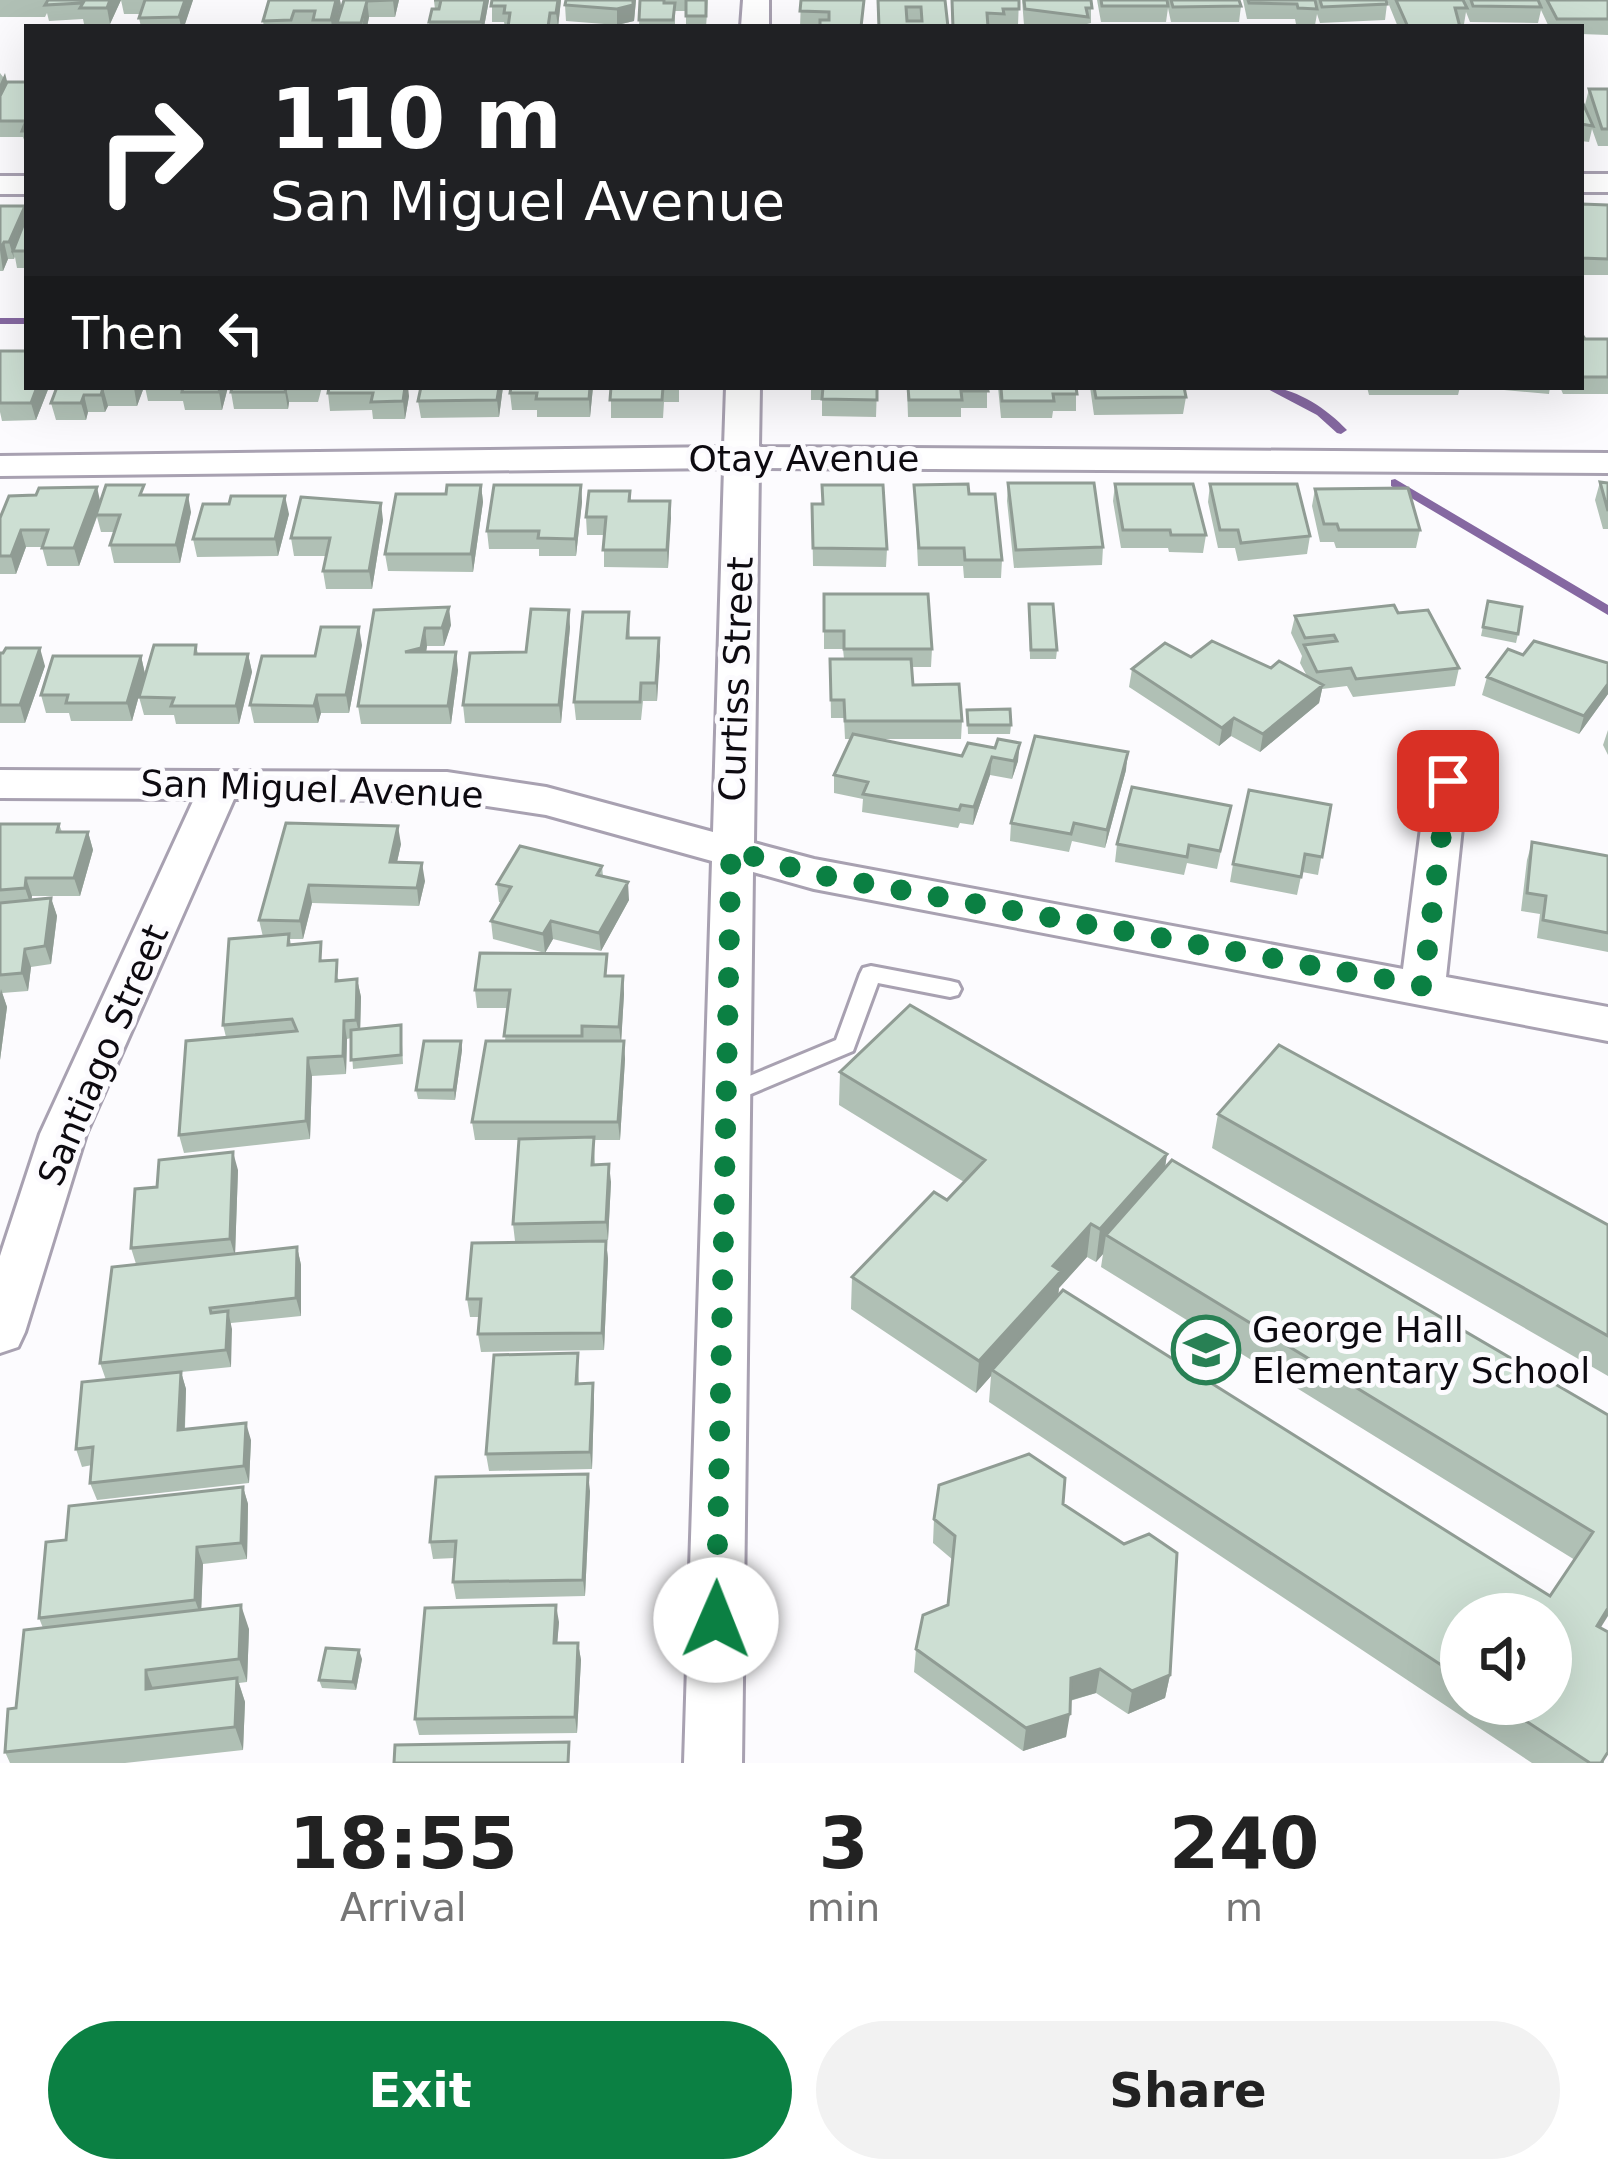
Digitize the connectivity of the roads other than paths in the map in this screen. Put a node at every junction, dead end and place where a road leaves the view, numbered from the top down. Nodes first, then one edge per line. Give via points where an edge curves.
1 (743, 390) edge
2 (742, 457) junction
3 (1608, 463) edge
4 (0, 466) edge
5 (1448, 781) dead end
6 (221, 783) junction
7 (0, 784) edge
8 (731, 850) junction
9 (1423, 986) junction
10 (950, 989) dead end
11 (1608, 1024) edge
12 (726, 1095) junction
13 (0, 1332) edge
14 (713, 1763) edge

1 - 2 street, Curtiss Street
2 - 3 street, Otay Avenue
2 - 4 street, Otay Avenue
2 - 8 street, Curtiss Street
5 - 9 street
6 - 7 street, San Miguel Avenue
6 - 8 street, San Miguel Avenue via 447,785 546,801
6 - 13 street, Santiago Street via 63,1134
8 - 9 street, San Miguel Avenue via 814,874
8 - 12 street, Curtiss Street
9 - 11 street, San Miguel Avenue
10 - 12 lane via 871,974 845,1045
12 - 14 street, Curtiss Street

